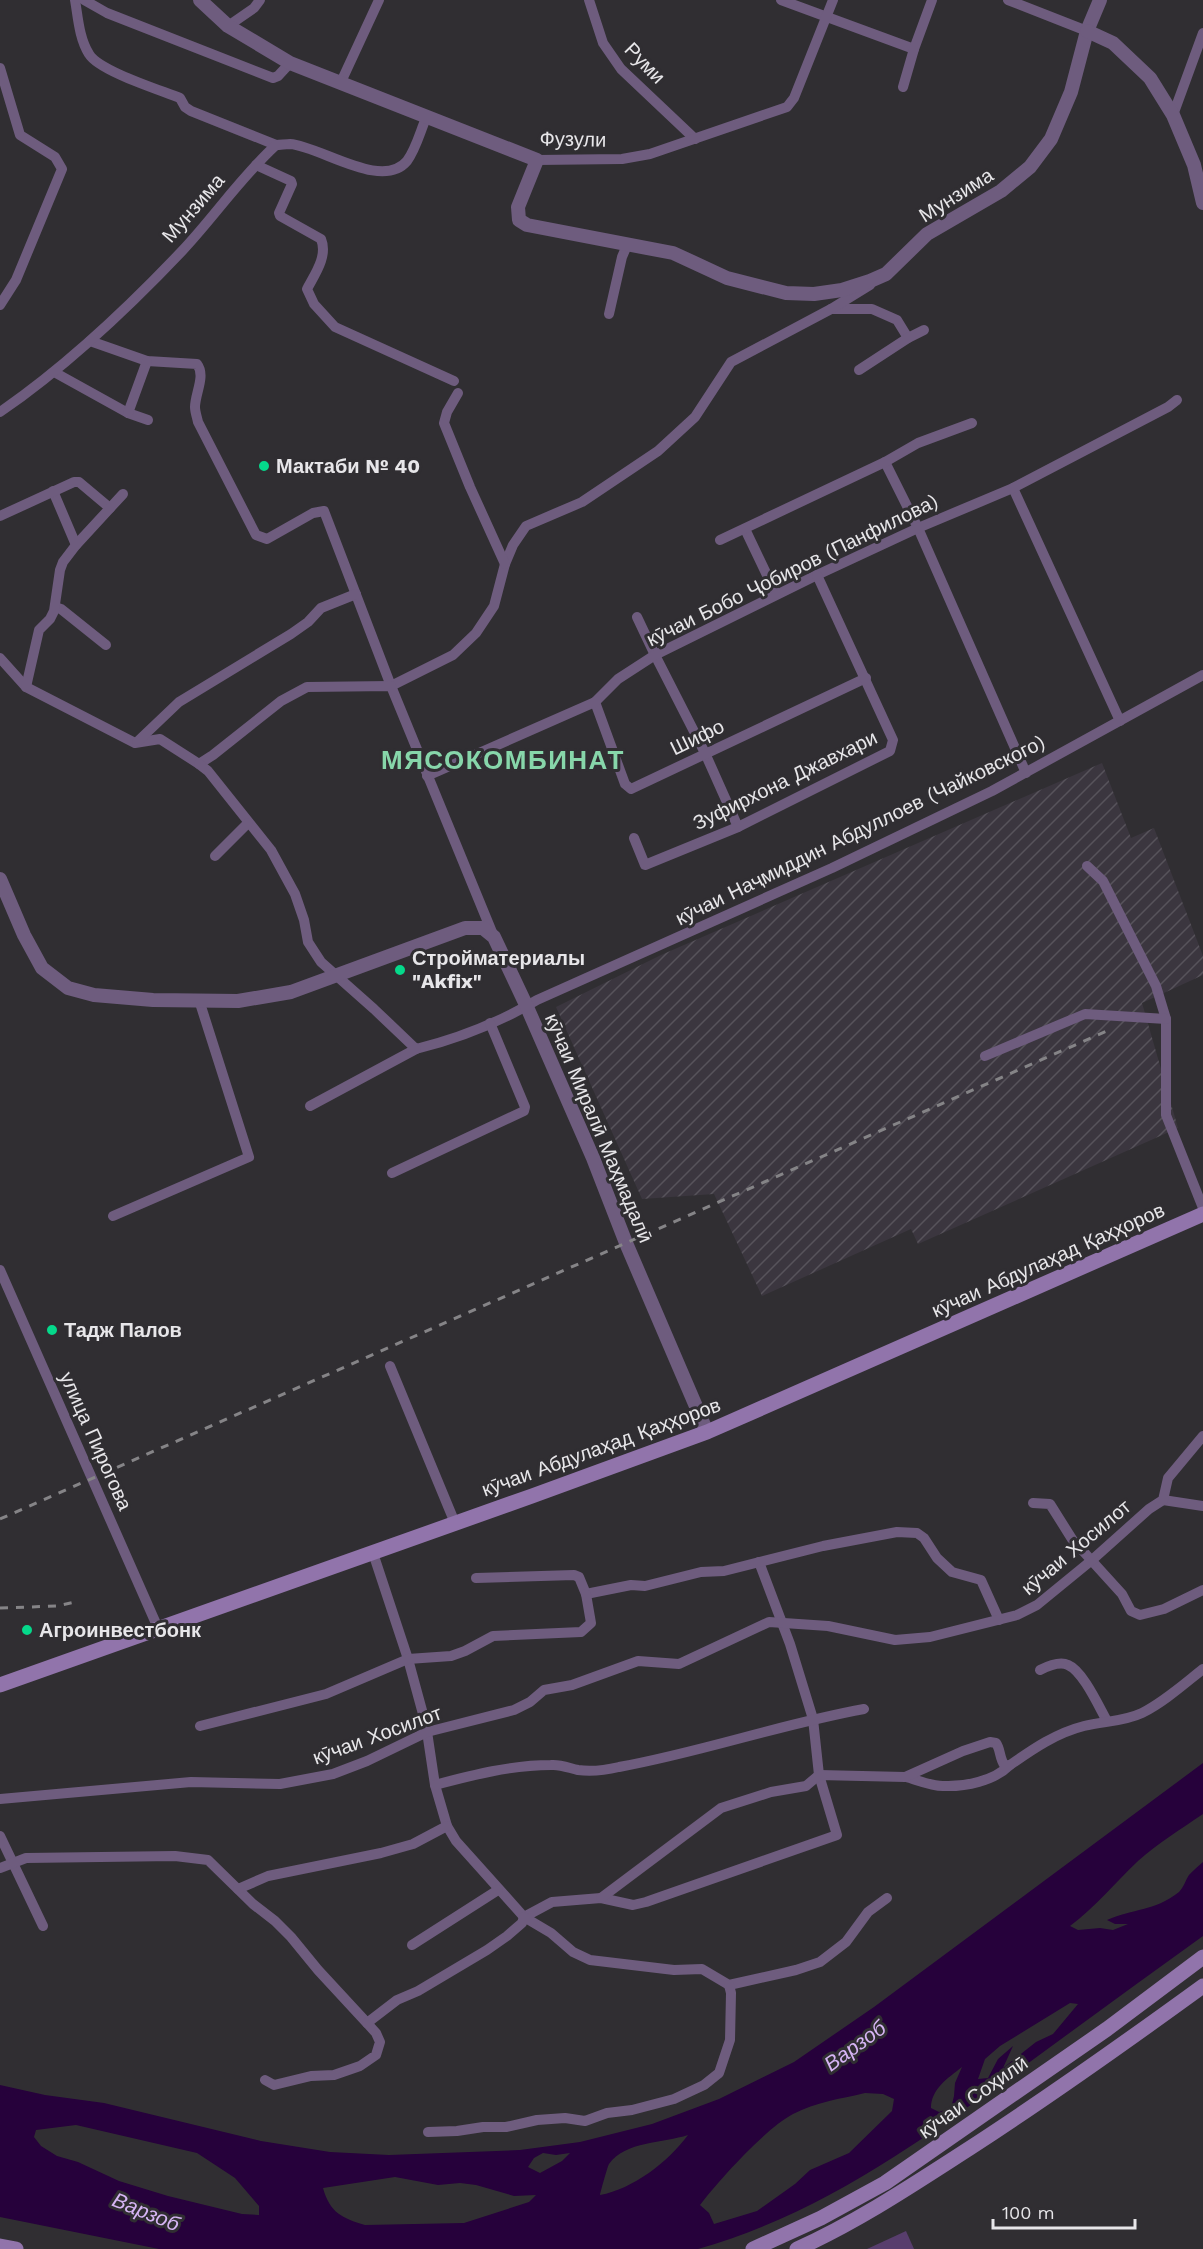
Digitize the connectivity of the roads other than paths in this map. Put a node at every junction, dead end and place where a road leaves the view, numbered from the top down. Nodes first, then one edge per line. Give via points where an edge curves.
1 (75, 0) edge
2 (84, 0) edge
3 (200, 0) edge
4 (260, 0) edge
5 (379, 0) edge
6 (589, 0) edge
7 (781, 0) edge
8 (834, 0) edge
9 (932, 0) edge
10 (1008, 0) edge
11 (1100, 0) edge
12 (827, 17) junction
13 (228, 26) junction
14 (1087, 31) junction
15 (1203, 33) edge
16 (914, 49) junction
17 (290, 63) junction
18 (0, 68) edge
19 (341, 82) junction
20 (903, 87) dead end
21 (1173, 115) junction
22 (424, 123) dead end
23 (695, 139) junction
24 (276, 145) junction
25 (537, 160) junction
26 (256, 165) junction
27 (1203, 203) edge
28 (628, 243) junction
29 (886, 274) junction
30 (0, 305) edge
31 (831, 309) junction
32 (609, 314) dead end
33 (924, 330) dead end
34 (908, 338) junction
35 (90, 341) junction
36 (147, 361) junction
37 (859, 370) dead end
38 (54, 372) junction
39 (454, 381) dead end
40 (458, 393) dead end
41 (1177, 400) dead end
42 (0, 412) edge
43 (128, 412) junction
44 (148, 420) dead end
45 (972, 423) dead end
46 (885, 462) junction
47 (1012, 488) junction
48 (53, 491) junction
49 (123, 494) dead end
50 (111, 508) junction
51 (0, 516) edge
52 (918, 528) junction
53 (745, 529) junction
54 (720, 540) dead end
55 (76, 544) junction
56 (505, 564) junction
57 (817, 575) junction
58 (356, 594) junction
59 (776, 594) junction
60 (55, 607) junction
61 (637, 617) dead end
62 (106, 645) dead end
63 (655, 655) junction
64 (0, 658) edge
65 (1203, 675) edge
66 (866, 678) junction
67 (391, 686) junction
68 (26, 687) junction
69 (595, 702) junction
70 (1120, 721) junction
71 (135, 743) junction
72 (705, 753) junction
73 (199, 764) junction
74 (1026, 773) junction
75 (427, 776) junction
76 (248, 823) junction
77 (738, 827) junction
78 (634, 838) dead end
79 (215, 856) dead end
80 (1087, 866) dead end
81 (0, 879) edge
82 (494, 937) junction
83 (335, 975) junction
84 (199, 1000) junction
85 (527, 1006) junction
86 (1166, 1019) junction
87 (490, 1023) junction
88 (416, 1049) junction
89 (985, 1056) dead end
90 (310, 1106) dead end
91 (392, 1173) dead end
92 (1203, 1208) edge
93 (1203, 1214) edge
94 (113, 1216) dead end
95 (0, 1270) edge
96 (390, 1366) dead end
97 (707, 1432) junction
98 (1203, 1436) edge
99 (1163, 1500) junction
100 (1033, 1503) dead end
101 (1203, 1506) edge
102 (455, 1523) junction
103 (373, 1553) junction
104 (1092, 1560) junction
105 (759, 1562) junction
106 (477, 1578) dead end
107 (1203, 1590) edge
108 (586, 1594) junction
109 (999, 1620) junction
110 (783, 1624) junction
111 (158, 1628) junction
112 (408, 1659) junction
113 (1203, 1669) edge
114 (1040, 1670) dead end
115 (0, 1684) edge
116 (864, 1709) dead end
117 (813, 1719) junction
118 (1107, 1721) junction
119 (200, 1726) dead end
120 (427, 1732) junction
121 (1010, 1765) junction
122 (819, 1775) junction
123 (905, 1777) junction
124 (435, 1785) junction
125 (0, 1799) edge
126 (447, 1826) junction
127 (0, 1836) edge
128 (13, 1864) junction
129 (0, 1868) edge
130 (238, 1889) junction
131 (498, 1890) junction
132 (601, 1898) junction
133 (887, 1898) dead end
134 (524, 1917) junction
135 (43, 1926) dead end
136 (412, 1945) dead end
137 (1203, 1957) edge
138 (729, 1985) junction
139 (1203, 1986) edge
140 (367, 2023) junction
141 (265, 2080) dead end
142 (428, 2132) dead end
143 (0, 2246) edge
144 (16, 2249) edge
145 (753, 2249) edge
146 (798, 2249) edge

1 - 24 street via 81,32 89,54 97,62 180,98 190,111
2 - 17 street via 107,13 273,78
3 - 13 street, Фузули
4 - 13 street via 255,8
5 - 19 street
6 - 23 street, Руми via 603,43 621,69
7 - 12 street
8 - 12 street, Фузули
9 - 16 street
10 - 14 street
11 - 14 street, Мунзима
12 - 16 street
12 - 23 street, Фузули via 787,107
13 - 17 street, Фузули
14 - 21 street via 1113,43 1150,78
14 - 29 street, Мунзима via 1067,102 1051,139 1030,167 1001,191 927,234
15 - 21 street
16 - 20 street
17 - 19 street, Фузули
18 - 30 street via 20,135 55,157 62,169 16,280
19 - 25 street, Фузули
21 - 27 street via 1194,165
22 - 24 street via 406,162 381,172 291,144
23 - 25 street, Фузули via 622,159
24 - 26 street, Мунзима
25 - 28 street, Мунзима via 518,207 519,220 527,225
26 - 35 street, Мунзима via 183,250
26 - 39 street via 291,181 280,216 321,239 324,246 320,265 307,289 314,304 335,327
28 - 29 street, Мунзима via 673,253 728,278 786,293 842,290
28 - 32 street
29 - 31 street
31 - 34 street via 872,309 897,320
31 - 56 street via 731,362 695,417 658,451 582,502 526,526
33 - 34 street
34 - 37 street
35 - 36 street
35 - 38 street, Мунзима
36 - 43 street
36 - 58 street via 197,364 201,374 195,407 198,422 256,535 267,539 313,513 324,511
38 - 42 street, Мунзима
38 - 43 street
40 - 56 street via 444,423
41 - 47 street, кӯчаи Бобо Ҷобиров (Панфилова)
43 - 44 street
45 - 46 street
46 - 52 street
46 - 53 street
47 - 52 street, кӯчаи Бобо Ҷобиров (Панфилова)
47 - 70 street
48 - 50 street via 79,482
48 - 51 street
48 - 55 street
49 - 50 street
50 - 55 street
52 - 57 street, кӯчаи Бобо Ҷобиров (Панфилова)
52 - 74 street
53 - 54 street
53 - 59 street
55 - 60 street via 60,570
56 - 67 street via 494,606 476,633 453,655
57 - 59 street, кӯчаи Бобо Ҷобиров (Панфилова)
57 - 66 street, Зуфирхона Джавхари
58 - 67 street
58 - 71 street via 321,608 291,634 178,702
59 - 63 street, кӯчаи Бобо Ҷобиров (Панфилова)
60 - 62 street
60 - 68 street via 39,630
61 - 63 street
63 - 69 street, кӯчаи Бобо Ҷобиров (Панфилова) via 618,679
63 - 72 street
64 - 68 street
65 - 70 street, кӯчаи Наҷмиддин Абдуллоев (Чайковского)
66 - 72 street, Шифо
66 - 77 street, Зуфирхона Джавхари via 893,740 890,751
67 - 73 street via 307,687 281,701
67 - 75 street
68 - 71 street
69 - 72 street, Шифо via 628,788
69 - 75 street, кӯчаи Бобо Ҷобиров (Панфилова)
70 - 74 street, кӯчаи Наҷмиддин Абдуллоев (Чайковского)
71 - 73 street via 160,739
72 - 77 street
73 - 76 street
74 - 85 street, кӯчаи Наҷмиддин Абдуллоев (Чайковского) via 832,868
75 - 82 street
76 - 79 street
76 - 83 street via 271,850 295,894 308,942
77 - 78 street, Зуфирхона Джавхари via 645,865
80 - 86 street via 1103,881 1116,903 1156,986
81 - 84 street via 42,968 68,988 94,995
82 - 83 street via 483,928 465,928
82 - 85 street, кӯчаи Миралӣ Маҳмадалӣ
83 - 84 street via 291,992 238,1001
83 - 88 street
84 - 94 street via 249,1157
85 - 87 street, кӯчаи Наҷмиддин Абдуллоев (Чайковского)
85 - 97 street, кӯчаи Миралӣ Маҳмадалӣ
86 - 89 street via 1086,1014
86 - 92 street via 1166,1115
87 - 88 street, кӯчаи Наҷмиддин Абдуллоев (Чайковского)
87 - 91 street via 524,1112
88 - 90 street, кӯчаи Наҷмиддин Абдуллоев (Чайковского)
93 - 97 main road, кӯчаи Абдулаҳад Қаҳҳоров
95 - 111 street, улица Пирогова
96 - 102 street
97 - 102 main road, кӯчаи Абдулаҳад Қаҳҳоров
98 - 99 street via 1168,1478
99 - 101 street
99 - 104 street, кӯчаи Хосилот
100 - 104 street via 1050,1504 1072,1539
102 - 103 main road, кӯчаи Абдулаҳад Қаҳҳоров
103 - 111 main road, кӯчаи Абдулаҳад Қаҳҳоров
103 - 112 street
104 - 107 street via 1122,1594 1131,1611 1140,1615 1164,1609
104 - 109 street, кӯчаи Хосилот via 1028,1611
105 - 108 street
105 - 109 street via 876,1534 917,1533 952,1572 981,1580
105 - 110 street
106 - 108 street via 574,1575 579,1577
108 - 112 street via 591,1623 580,1632 493,1636 451,1656
109 - 110 street, кӯчаи Хосилот via 894,1640 828,1626
110 - 117 street
110 - 120 street, кӯчаи Хосилот via 765,1624 679,1664 648,1661 625,1665 544,1690 507,1713
111 - 115 main road, кӯчаи Абдулаҳад Қаҳҳоров
112 - 119 street via 326,1694
112 - 120 street
113 - 118 street via 1150,1709
114 - 118 street via 1067,1664 1076,1670
116 - 117 street
117 - 122 street
117 - 124 street via 722,1745 620,1767 597,1771 555,1764 521,1766
118 - 121 street via 1082,1726 1044,1742
120 - 124 street
120 - 125 street, кӯчаи Хосилот via 350,1768 298,1782 191,1782
121 - 123 street via 1002,1772 965,1784 941,1786
121 - 123 street via 1005,1766 1000,1748 990,1742
122 - 123 street
122 - 132 street via 806,1786 721,1808
122 - 132 street via 837,1835 646,1902 633,1905
124 - 126 street
126 - 130 street via 413,1844 268,1876
126 - 131 street
127 - 128 street
128 - 129 street
128 - 130 street via 26,1858 175,1856 208,1860
128 - 135 street
130 - 140 street via 291,1937
131 - 134 street
131 - 136 street
132 - 134 street via 552,1902
133 - 138 street via 868,1912 846,1942 820,1962
134 - 138 street via 590,1960 674,1970 702,1969
134 - 140 street via 522,1923 488,1950 397,2000
137 - 145 main road, кӯчаи Соҳилӣ via 1107,2029 885,2182 837,2210
138 - 142 street via 730,2040 719,2073 704,2085 674,2099 585,2121 546,2119 506,2127
139 - 146 main road, кӯчаи Соҳилӣ via 1081,2075 938,2169 882,2205
140 - 141 street via 380,2042 376,2055 360,2066 334,2075 274,2085
143 - 144 main road

